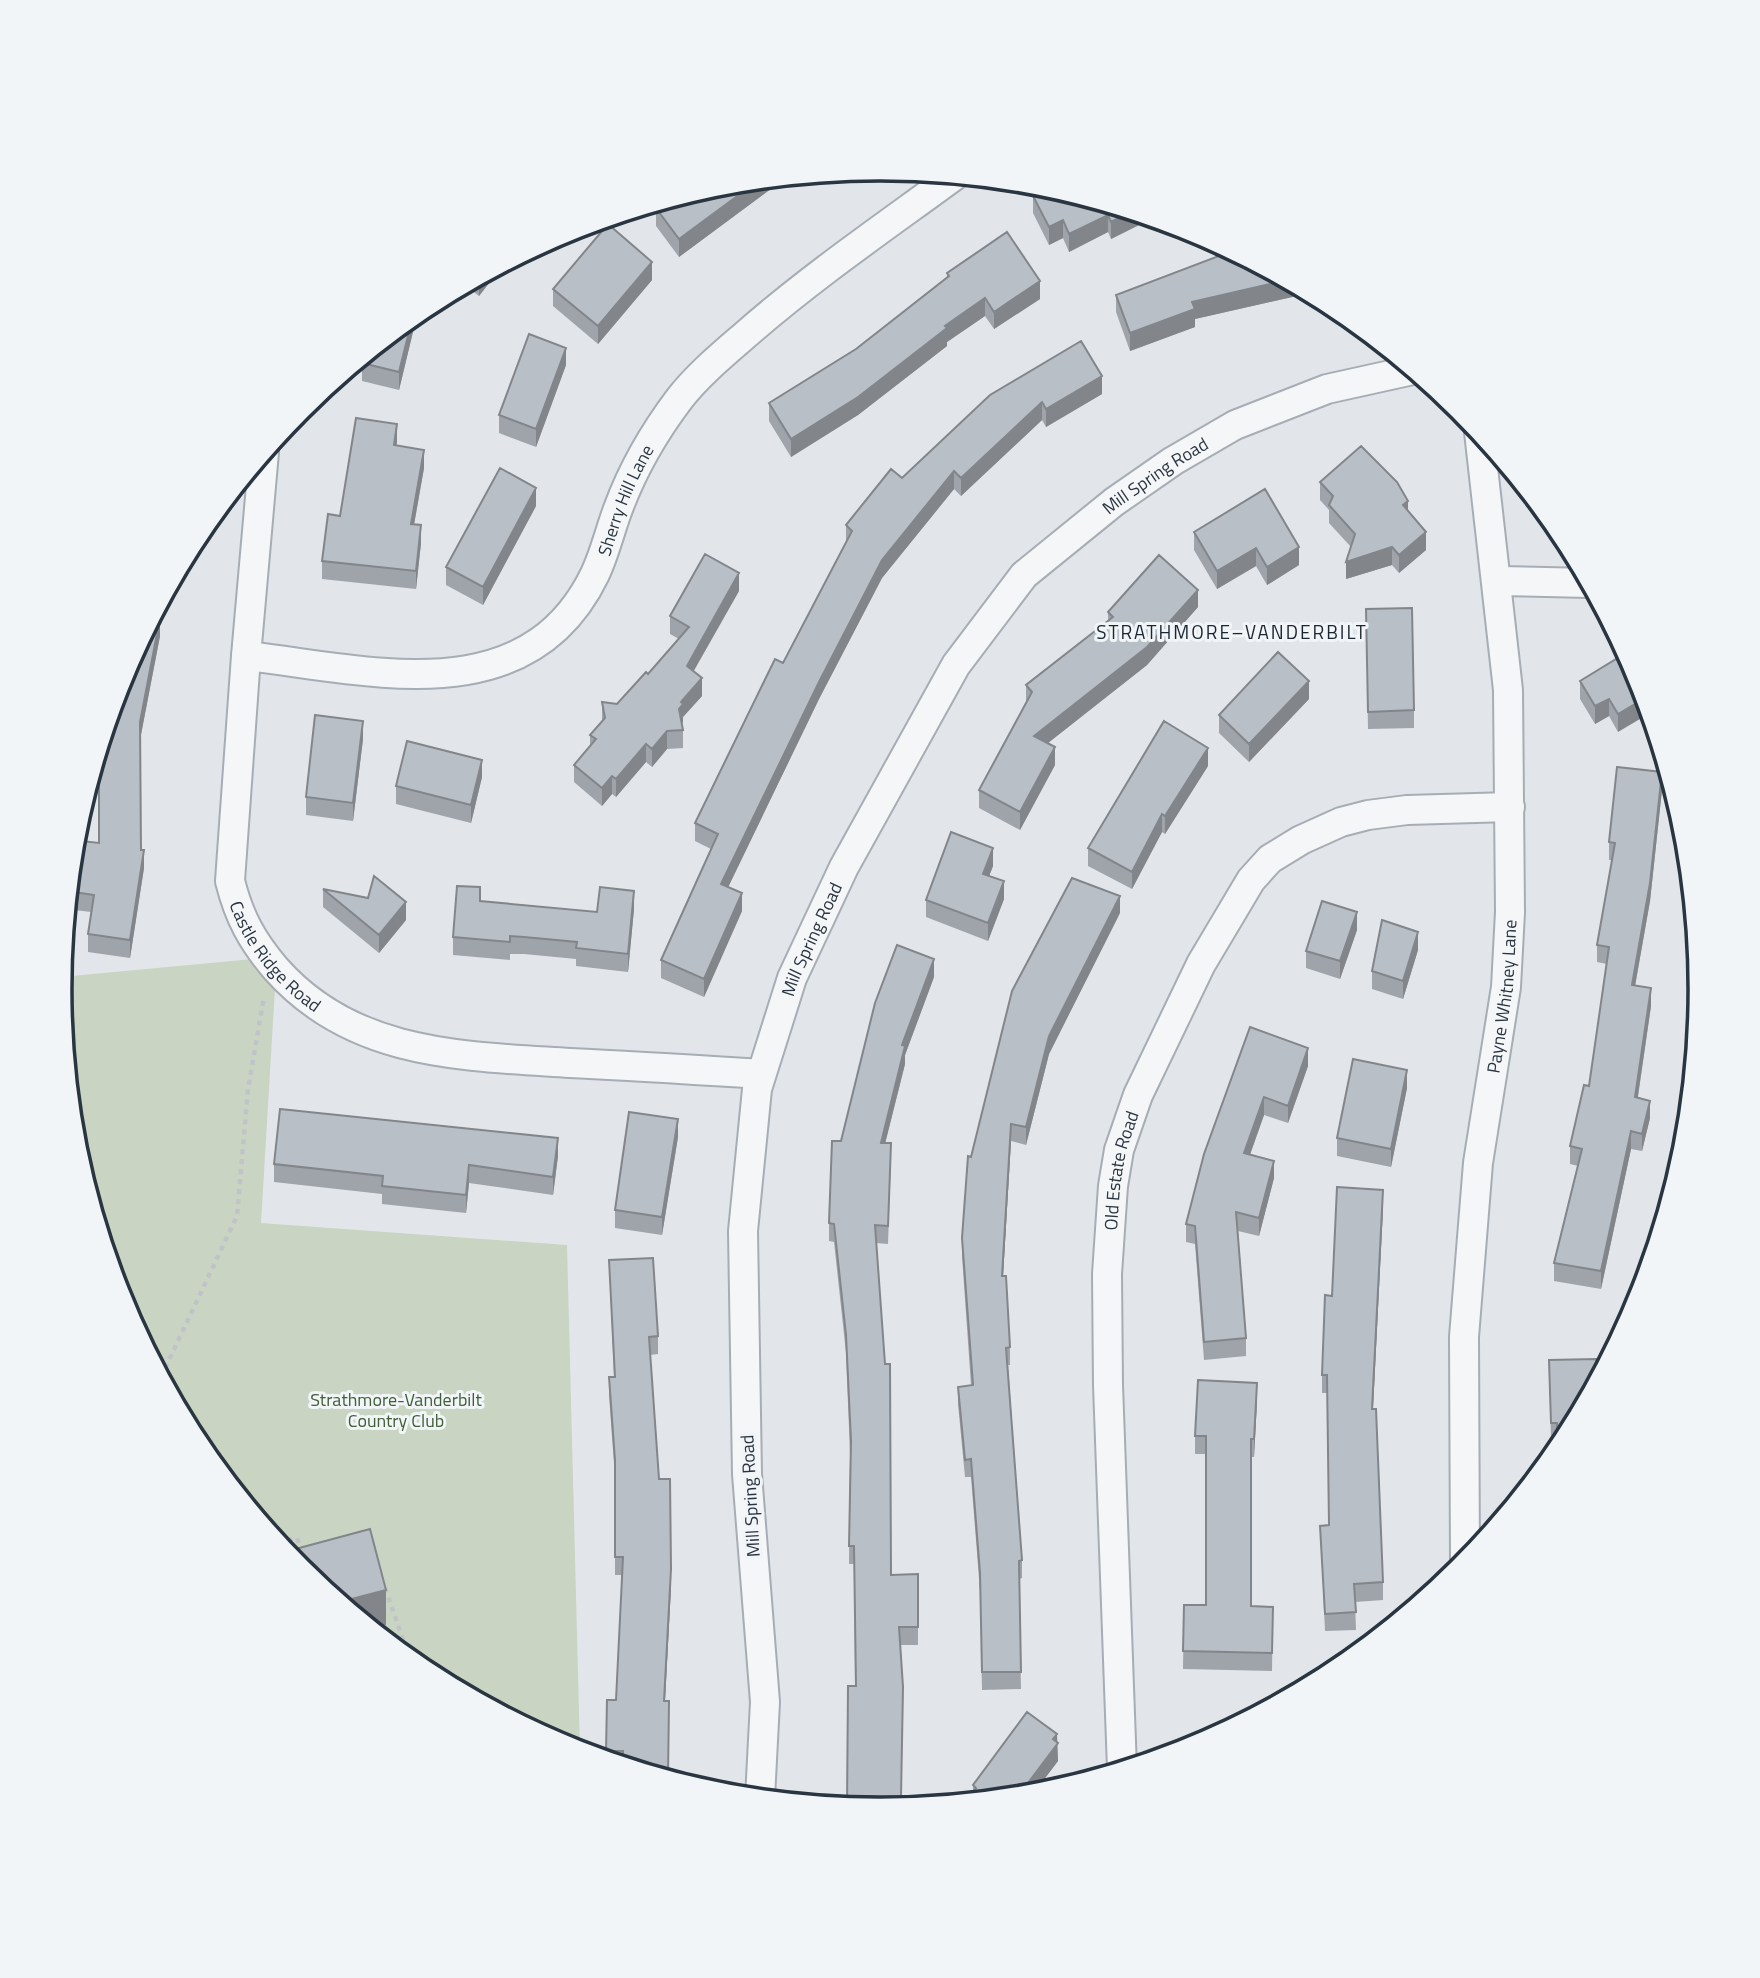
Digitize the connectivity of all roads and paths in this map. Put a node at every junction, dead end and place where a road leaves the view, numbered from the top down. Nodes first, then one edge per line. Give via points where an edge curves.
1 (944, 183) edge
2 (1402, 372) edge
3 (1481, 449) edge
4 (263, 468) edge
5 (1498, 581) junction
6 (1579, 583) edge
7 (246, 656) junction
8 (1510, 807) junction
9 (263, 1001) dead end
10 (761, 1074) junction
11 (166, 1367) edge
12 (289, 1540) edge
13 (1465, 1547) edge
14 (303, 1555) edge
15 (383, 1581) edge
16 (404, 1641) edge
17 (1122, 1760) edge
18 (761, 1788) edge

1 - 7 street, Sherry Hill Lane via 784,300 680,398 618,506 582,599 545,639 513,659 458,674 411,675
2 - 10 street, Mill Spring Road via 1327,389 1235,425 1114,502 1024,575 956,665 844,867 792,978
3 - 5 street, Payne Whitney Lane
4 - 7 street, Castle Ridge Road
5 - 6 street
5 - 8 street, Payne Whitney Lane via 1508,690
7 - 10 street, Castle Ridge Road via 230,881 238,914 254,943 298,992 354,1029 408,1047 505,1059
8 - 13 street, Payne Whitney Lane via 1506,987 1478,1163 1464,1337
8 - 17 street, Old Estate Road via 1368,815 1301,839 1270,859 1237,900 1201,964 1138,1095 1115,1174 1107,1274
9 - 11 path via 248,1089 237,1216
10 - 18 street, Mill Spring Road via 743,1231 747,1474 765,1702
12 - 14 path via 298,1538
15 - 16 path

